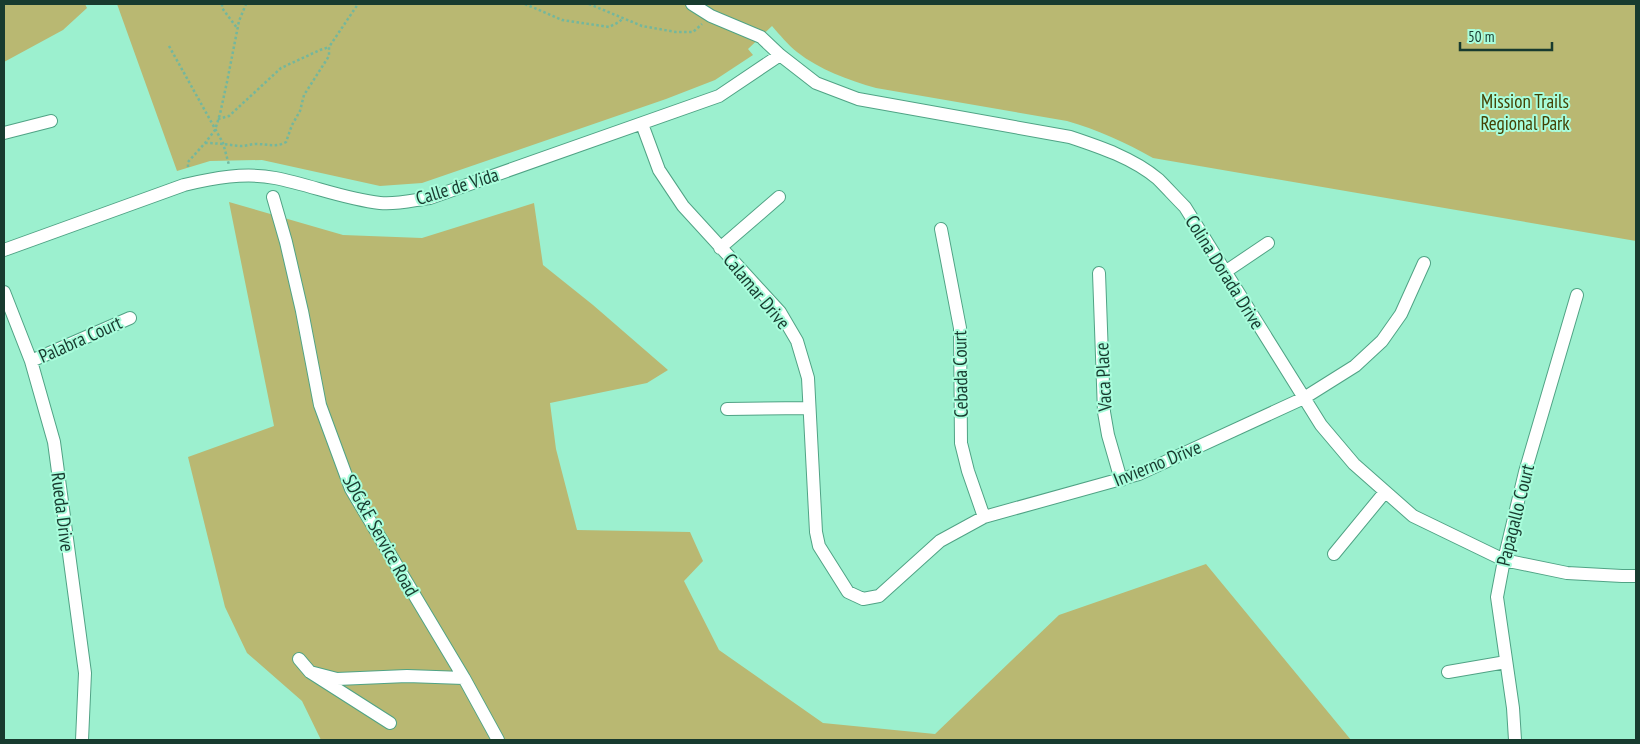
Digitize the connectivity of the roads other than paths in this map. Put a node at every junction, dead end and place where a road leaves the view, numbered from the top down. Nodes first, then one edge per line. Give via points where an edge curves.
1 (692, 4) edge
2 (780, 55) junction
3 (51, 122) dead end
4 (642, 124) junction
5 (4, 133) edge
6 (273, 197) dead end
7 (778, 197) dead end
8 (941, 230) dead end
9 (1268, 244) dead end
10 (720, 248) junction
11 (4, 250) edge
12 (1424, 263) dead end
13 (1225, 272) junction
14 (1098, 273) dead end
15 (4, 292) edge
16 (1577, 294) dead end
17 (130, 318) dead end
18 (31, 361) junction
19 (1304, 398) junction
20 (809, 408) junction
21 (727, 409) dead end
22 (1121, 480) junction
23 (1385, 492) junction
24 (984, 517) junction
25 (1334, 554) dead end
26 (1504, 560) junction
27 (1636, 576) edge
28 (848, 592) joint
29 (299, 659) dead end
30 (1506, 662) junction
31 (310, 672) junction
32 (1448, 672) dead end
33 (464, 678) junction
34 (390, 723) dead end
35 (82, 740) edge
36 (498, 740) edge
37 (1515, 740) edge

1 - 2 street, Colina Dorada Drive via 711,16 761,37
2 - 4 street, Calle de Vida via 718,96
2 - 13 street, Colina Dorada Drive via 816,83 858,99 1070,137 1099,146 1140,166 1185,207
3 - 5 street
4 - 10 street, Calamar Drive via 659,170 683,206
4 - 11 street, Calle de Vida via 430,198 382,204 274,178 232,176 184,185
6 - 33 street, SDG&E Service Road via 298,294 320,405 351,489
7 - 10 street
8 - 24 street, Cebada Court via 960,328 961,443
9 - 13 street
10 - 20 street, Calamar Drive via 780,312 798,341 808,378
12 - 19 street, Invierno Drive via 1401,314 1382,341 1355,366
13 - 19 street, Colina Dorada Drive
14 - 22 street, Vaca Place via 1104,412
15 - 18 street, Rueda Drive
16 - 26 street, Papagallo Court via 1525,472
17 - 18 street, Palabra Court
18 - 35 street, Rueda Drive via 54,442 85,673
19 - 22 street, Invierno Drive
19 - 23 street, Colina Dorada Drive via 1321,425 1354,464
20 - 21 street
20 - 28 street, Calamar Drive via 816,532 819,546
22 - 24 street, Invierno Drive
23 - 25 street
23 - 26 street, Colina Dorada Drive via 1414,516
24 - 28 street, Invierno Drive via 940,541 879,596 863,599
26 - 27 street, Colina Dorada Drive via 1567,573
26 - 30 street, Papagallo Court via 1497,597
29 - 31 street
30 - 32 street
30 - 37 street, Papagallo Court
31 - 33 street via 337,679
31 - 34 street
33 - 36 street, SDG&E Service Road

